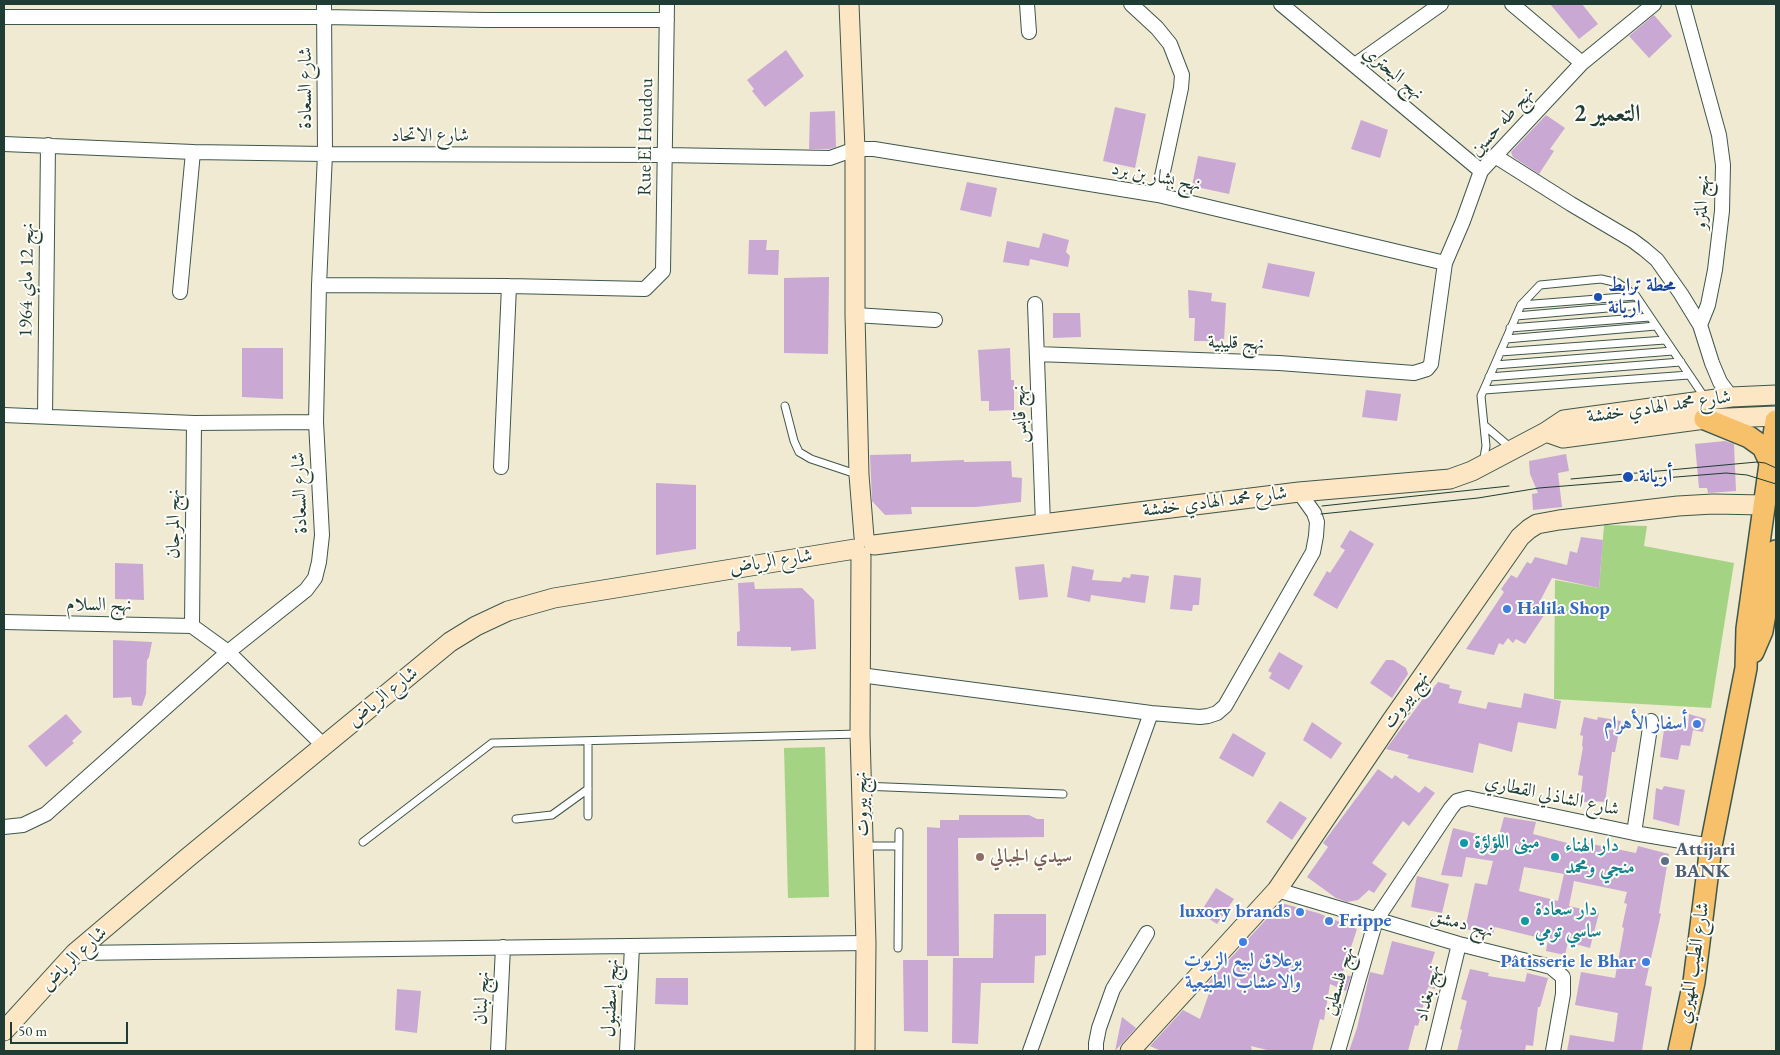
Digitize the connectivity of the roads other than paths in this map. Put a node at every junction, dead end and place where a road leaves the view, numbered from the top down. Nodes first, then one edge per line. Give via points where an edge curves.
1 (667, 4) edge
2 (849, 4) edge
3 (1027, 4) edge
4 (1131, 4) edge
5 (1281, 4) edge
6 (1441, 4) edge
7 (1512, 4) edge
8 (1654, 4) edge
9 (1683, 4) edge
10 (324, 10) edge
11 (4, 18) edge
12 (667, 20) junction
13 (1028, 32) dead end
14 (1582, 63) junction
15 (1355, 65) junction
16 (4, 144) edge
17 (48, 145) junction
18 (855, 150) junction
19 (193, 152) junction
20 (325, 154) junction
21 (665, 155) junction
22 (1495, 156) junction
23 (1482, 171) junction
24 (1158, 195) junction
25 (1445, 263) junction
26 (319, 285) junction
27 (509, 286) junction
28 (180, 292) dead end
29 (1636, 296) junction
30 (1035, 304) dead end
31 (1521, 305) junction
32 (1642, 305) junction
33 (855, 315) junction
34 (1516, 316) junction
35 (1650, 317) junction
36 (935, 320) dead end
37 (1700, 325) junction
38 (1656, 326) junction
39 (1510, 328) junction
40 (1506, 339) junction
41 (1665, 340) junction
42 (1673, 351) junction
43 (1500, 352) junction
44 (1037, 354) junction
45 (1681, 362) junction
46 (1431, 364) joint
47 (1495, 365) junction
48 (1689, 375) junction
49 (1489, 377) junction
50 (1484, 390) junction
51 (1776, 395) edge
52 (1731, 397) junction
53 (786, 406) dead end
54 (1706, 410) junction
55 (4, 415) edge
56 (45, 416) junction
57 (1776, 416) edge
58 (1776, 421) edge
59 (194, 422) junction
60 (316, 422) junction
61 (1484, 425) junction
62 (1513, 449) junction
63 (1770, 462) junction
64 (1482, 465) junction
65 (501, 467) dead end
66 (859, 475) junction
67 (1299, 492) junction
68 (1764, 506) junction
69 (1043, 524) junction
70 (863, 547) junction
71 (1776, 553) edge
72 (4, 622) edge
73 (192, 626) junction
74 (1762, 631) edge
75 (228, 652) junction
76 (860, 675) junction
77 (1151, 712) junction
78 (1652, 721) dead end
79 (860, 734) junction
80 (588, 740) junction
81 (324, 746) junction
82 (862, 786) junction
83 (588, 789) junction
84 (1063, 794) dead end
85 (588, 816) dead end
86 (516, 820) dead end
87 (4, 827) edge
88 (899, 832) dead end
89 (1634, 833) junction
90 (363, 842) dead end
91 (864, 846) junction
92 (898, 846) junction
93 (1711, 846) junction
94 (1277, 890) junction
95 (1376, 920) junction
96 (1147, 933) dead end
97 (866, 943) junction
98 (1459, 944) junction
99 (632, 946) junction
100 (503, 948) junction
101 (898, 948) dead end
102 (75, 953) junction
103 (4, 1031) edge
104 (498, 1051) edge
105 (627, 1051) edge
106 (865, 1051) edge
107 (1030, 1051) edge
108 (1096, 1051) edge
109 (1130, 1051) edge
110 (1338, 1051) edge
111 (1433, 1051) edge
112 (1553, 1051) edge
113 (1679, 1051) edge

1 - 12 street, Rue El Houdou
2 - 18 street, نهج بيروت
3 - 13 street
4 - 24 street via 1158,28 1170,44 1182,75
5 - 15 street, نهج البحتري
6 - 15 street
7 - 14 street
8 - 14 street, نهج طه حسين
9 - 37 street, نهج المترو via 1723,165 1715,270
10 - 11 street
10 - 12 street via 486,20
10 - 20 street, شارع السعادة
12 - 21 street, Rue El Houdou
14 - 22 street, نهج طه حسين
15 - 23 street, نهج البحتري
16 - 17 street, شارع الاتحاد
17 - 19 street, شارع الاتحاد
17 - 56 street, نهج 12 ماي 1964
18 - 21 street, شارع الاتحاد via 830,158
18 - 24 street, نهج بشار بن برد via 874,149
18 - 33 street, نهج بيروت
19 - 20 street, شارع الاتحاد
19 - 28 street
20 - 21 street, شارع الاتحاد
20 - 26 street, شارع السعادة
21 - 27 street, Rue El Houdou via 663,271 645,290
22 - 23 street, نهج طه حسين
22 - 37 street via 1644,249 1657,260
23 - 25 street, نهج طه حسين
24 - 25 street, نهج بشار بن برد
25 - 46 street, نهج طه حسين
26 - 27 street
26 - 60 street, شارع السعادة
27 - 65 street
29 - 31 lane
29 - 31 lane via 1618,283 1601,279 1540,285
29 - 32 lane
30 - 44 street, نهج قابس
31 - 34 lane
32 - 34 lane
32 - 35 lane
33 - 36 street
33 - 66 street, نهج بيروت
34 - 39 lane
35 - 38 lane
35 - 39 lane
37 - 52 street via 1712,364
38 - 40 lane
38 - 41 lane
39 - 40 lane
40 - 43 lane
41 - 42 lane
41 - 43 lane
42 - 45 lane
42 - 47 lane
43 - 47 lane
44 - 46 street, نهج قليبية via 1279,363 1414,373
44 - 69 street, نهج قابس
45 - 48 lane
45 - 49 lane
47 - 49 lane
48 - 50 lane
48 - 54 lane
49 - 50 lane
50 - 61 lane via 1481,396
51 - 52 street, شارع محمد الهادي خفشة
52 - 54 street, شارع محمد الهادي خفشة
53 - 66 lane via 798,452
54 - 57 street, شارع محمد الهادي خفشة
54 - 62 street, شارع محمد الهادي خفشة via 1563,438 1546,432
54 - 63 main road via 1763,447
55 - 56 street
56 - 59 street
58 - 63 main road, شارع الطيب المهيري
59 - 60 street
59 - 73 street, نهج المرجان
60 - 75 street, شارع السعادة via 322,535 315,578 306,590
61 - 62 lane
61 - 64 lane via 1486,446
62 - 64 street, شارع محمد الهادي خفشة
63 - 68 main road, شارع الطيب المهيري
64 - 67 street, شارع محمد الهادي خفشة via 1450,479
66 - 70 street, نهج بيروت
67 - 69 street, شارع محمد الهادي خفشة
67 - 77 street via 1317,522 1312,552 1225,706 1208,716
68 - 74 main road, شارع الطيب المهيري
68 - 94 street, نهج بيروت via 1678,506 1559,520 1529,529 1520,537 1392,720
69 - 70 street, شارع محمد الهادي خفشة
70 - 76 street, نهج بيروت
70 - 81 street, شارع الرياض via 554,598 508,611 450,642
71 - 74 main road, شارع الطيب المهيري
72 - 73 street, نهج السلام
73 - 75 street
74 - 93 main road, شارع الطيب المهيري via 1746,668
75 - 81 street
75 - 87 street, شارع السعادة via 46,814 23,825
76 - 77 street
76 - 79 street, نهج بيروت
77 - 107 street
78 - 89 street, شارع الشاذلي القطاري
79 - 80 lane
79 - 82 street, نهج بيروت
80 - 83 lane
80 - 90 lane via 492,743
81 - 102 street, شارع الرياض
82 - 84 lane
82 - 91 street, نهج بيروت
83 - 85 lane
83 - 86 lane via 552,815
88 - 92 lane
89 - 93 street, شارع الشاذلي القطاري
89 - 95 street, شارع الشاذلي القطاري via 1468,798 1458,801 1450,808
91 - 92 lane
91 - 97 street, نهج بيروت
92 - 101 lane
93 - 113 main road, شارع الطيب المهيري via 1694,982
94 - 95 street, نهج دمشق
94 - 109 street, نهج بيروت
95 - 98 street, نهج دمشق
95 - 110 street, نهج فلسطين
96 - 108 street via 1113,988 1099,1028
97 - 99 street
97 - 106 street, نهج بيروت
98 - 111 street, نهج بغداد
98 - 112 street, نهج دمشق via 1550,966 1563,977
99 - 100 street
99 - 105 street, نهج إسطنبول
100 - 102 street
100 - 104 street, نهج لبنان
102 - 103 street, شارع الرياض

